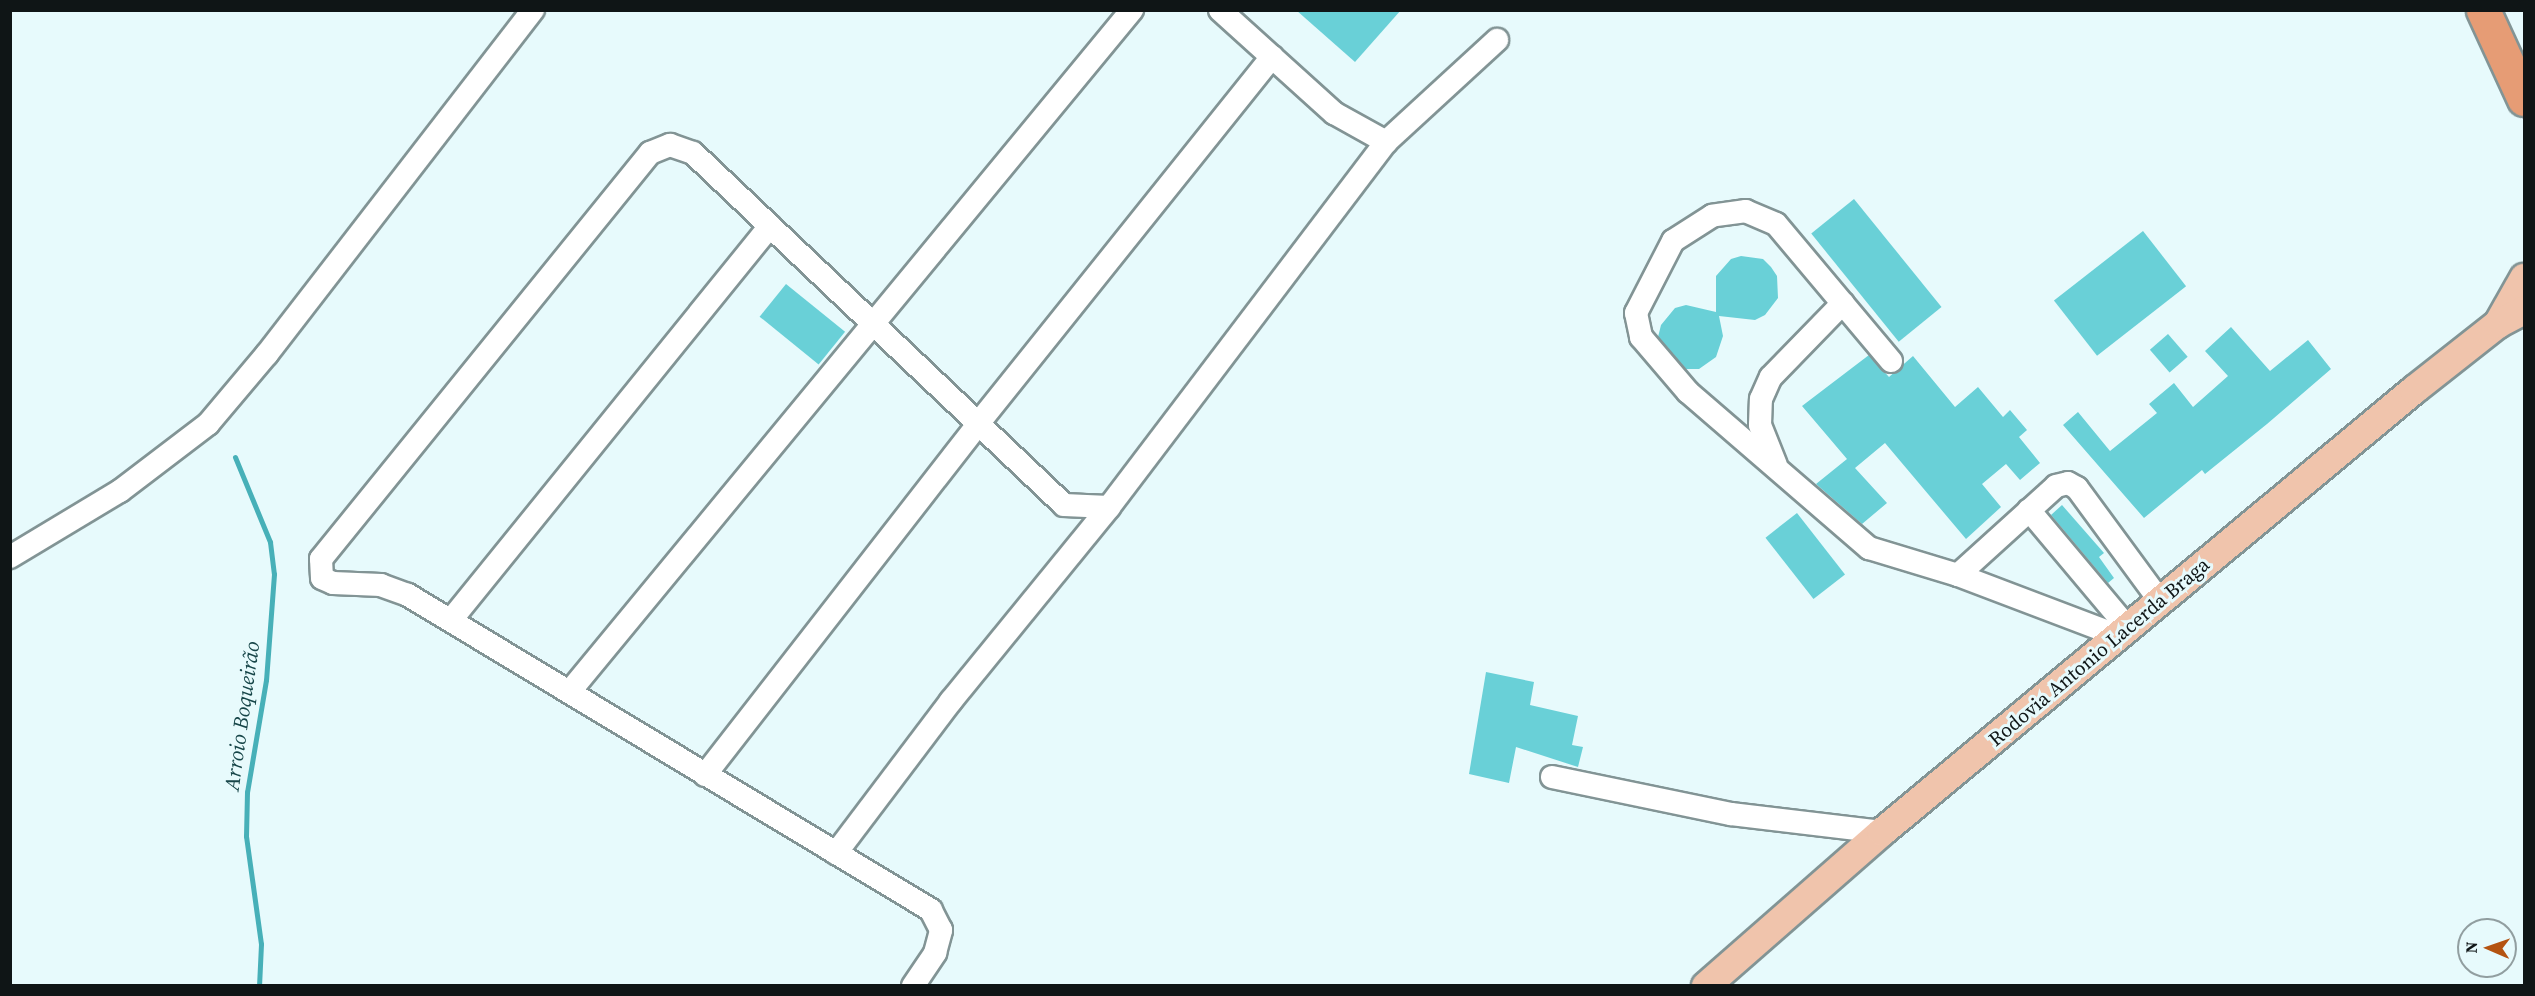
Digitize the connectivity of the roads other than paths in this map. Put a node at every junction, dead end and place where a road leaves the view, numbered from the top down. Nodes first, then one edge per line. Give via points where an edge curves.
1 (533, 10) edge
2 (1132, 10) edge
3 (1220, 10) edge
4 (2484, 10) edge
5 (1497, 40) dead end
6 (2524, 53) edge
7 (1272, 57) junction
8 (2524, 99) edge
9 (1386, 142) junction
10 (770, 226) junction
11 (2524, 278) edge
12 (1843, 303) junction
13 (2524, 310) edge
14 (872, 323) junction
15 (2498, 324) junction
16 (1891, 361) dead end
17 (977, 425) junction
18 (1777, 469) junction
19 (1109, 507) junction
20 (2029, 510) junction
21 (10, 557) edge
22 (1958, 575) junction
23 (2160, 601) junction
24 (451, 620) junction
25 (2124, 632) junction
26 (571, 690) junction
27 (705, 775) junction
28 (1552, 777) dead end
29 (1882, 832) junction
30 (836, 853) junction
31 (913, 986) edge
32 (1706, 986) edge

1 - 21 street via 267,354 207,424 120,491
2 - 14 street
3 - 7 street
4 - 6 highway
4 - 8 highway
5 - 9 street
7 - 9 street via 1334,113
7 - 17 street
9 - 19 street
10 - 14 street
10 - 24 street
10 - 24 street via 693,153 670,145 650,153 321,559 322,578 333,583 381,585 408,595
11 - 15 main road, Rodovia Antonio Lacerda Braga
12 - 16 street
12 - 18 street via 1770,377 1761,399 1760,425
12 - 18 street via 1776,224 1746,211 1712,216 1673,241 1641,296 1636,313 1641,337 1688,392
13 - 15 main road, Rodovia Antonio Lacerda Braga
14 - 17 street
14 - 26 street
15 - 23 main road, Rodovia Antonio Lacerda Braga
17 - 19 street via 1064,505
17 - 27 street
18 - 22 street via 1869,548
19 - 30 street via 951,702
20 - 22 street
20 - 23 street via 2056,486 2068,483 2077,488
20 - 25 street
22 - 25 street
23 - 25 main road, Rodovia Antonio Lacerda Braga
24 - 26 street
25 - 29 main road, Rodovia Antonio Lacerda Braga
26 - 27 street
27 - 30 street
28 - 29 street via 1731,814
29 - 32 main road, Rodovia Antonio Lacerda Braga
30 - 31 street via 931,910 941,930 935,953

